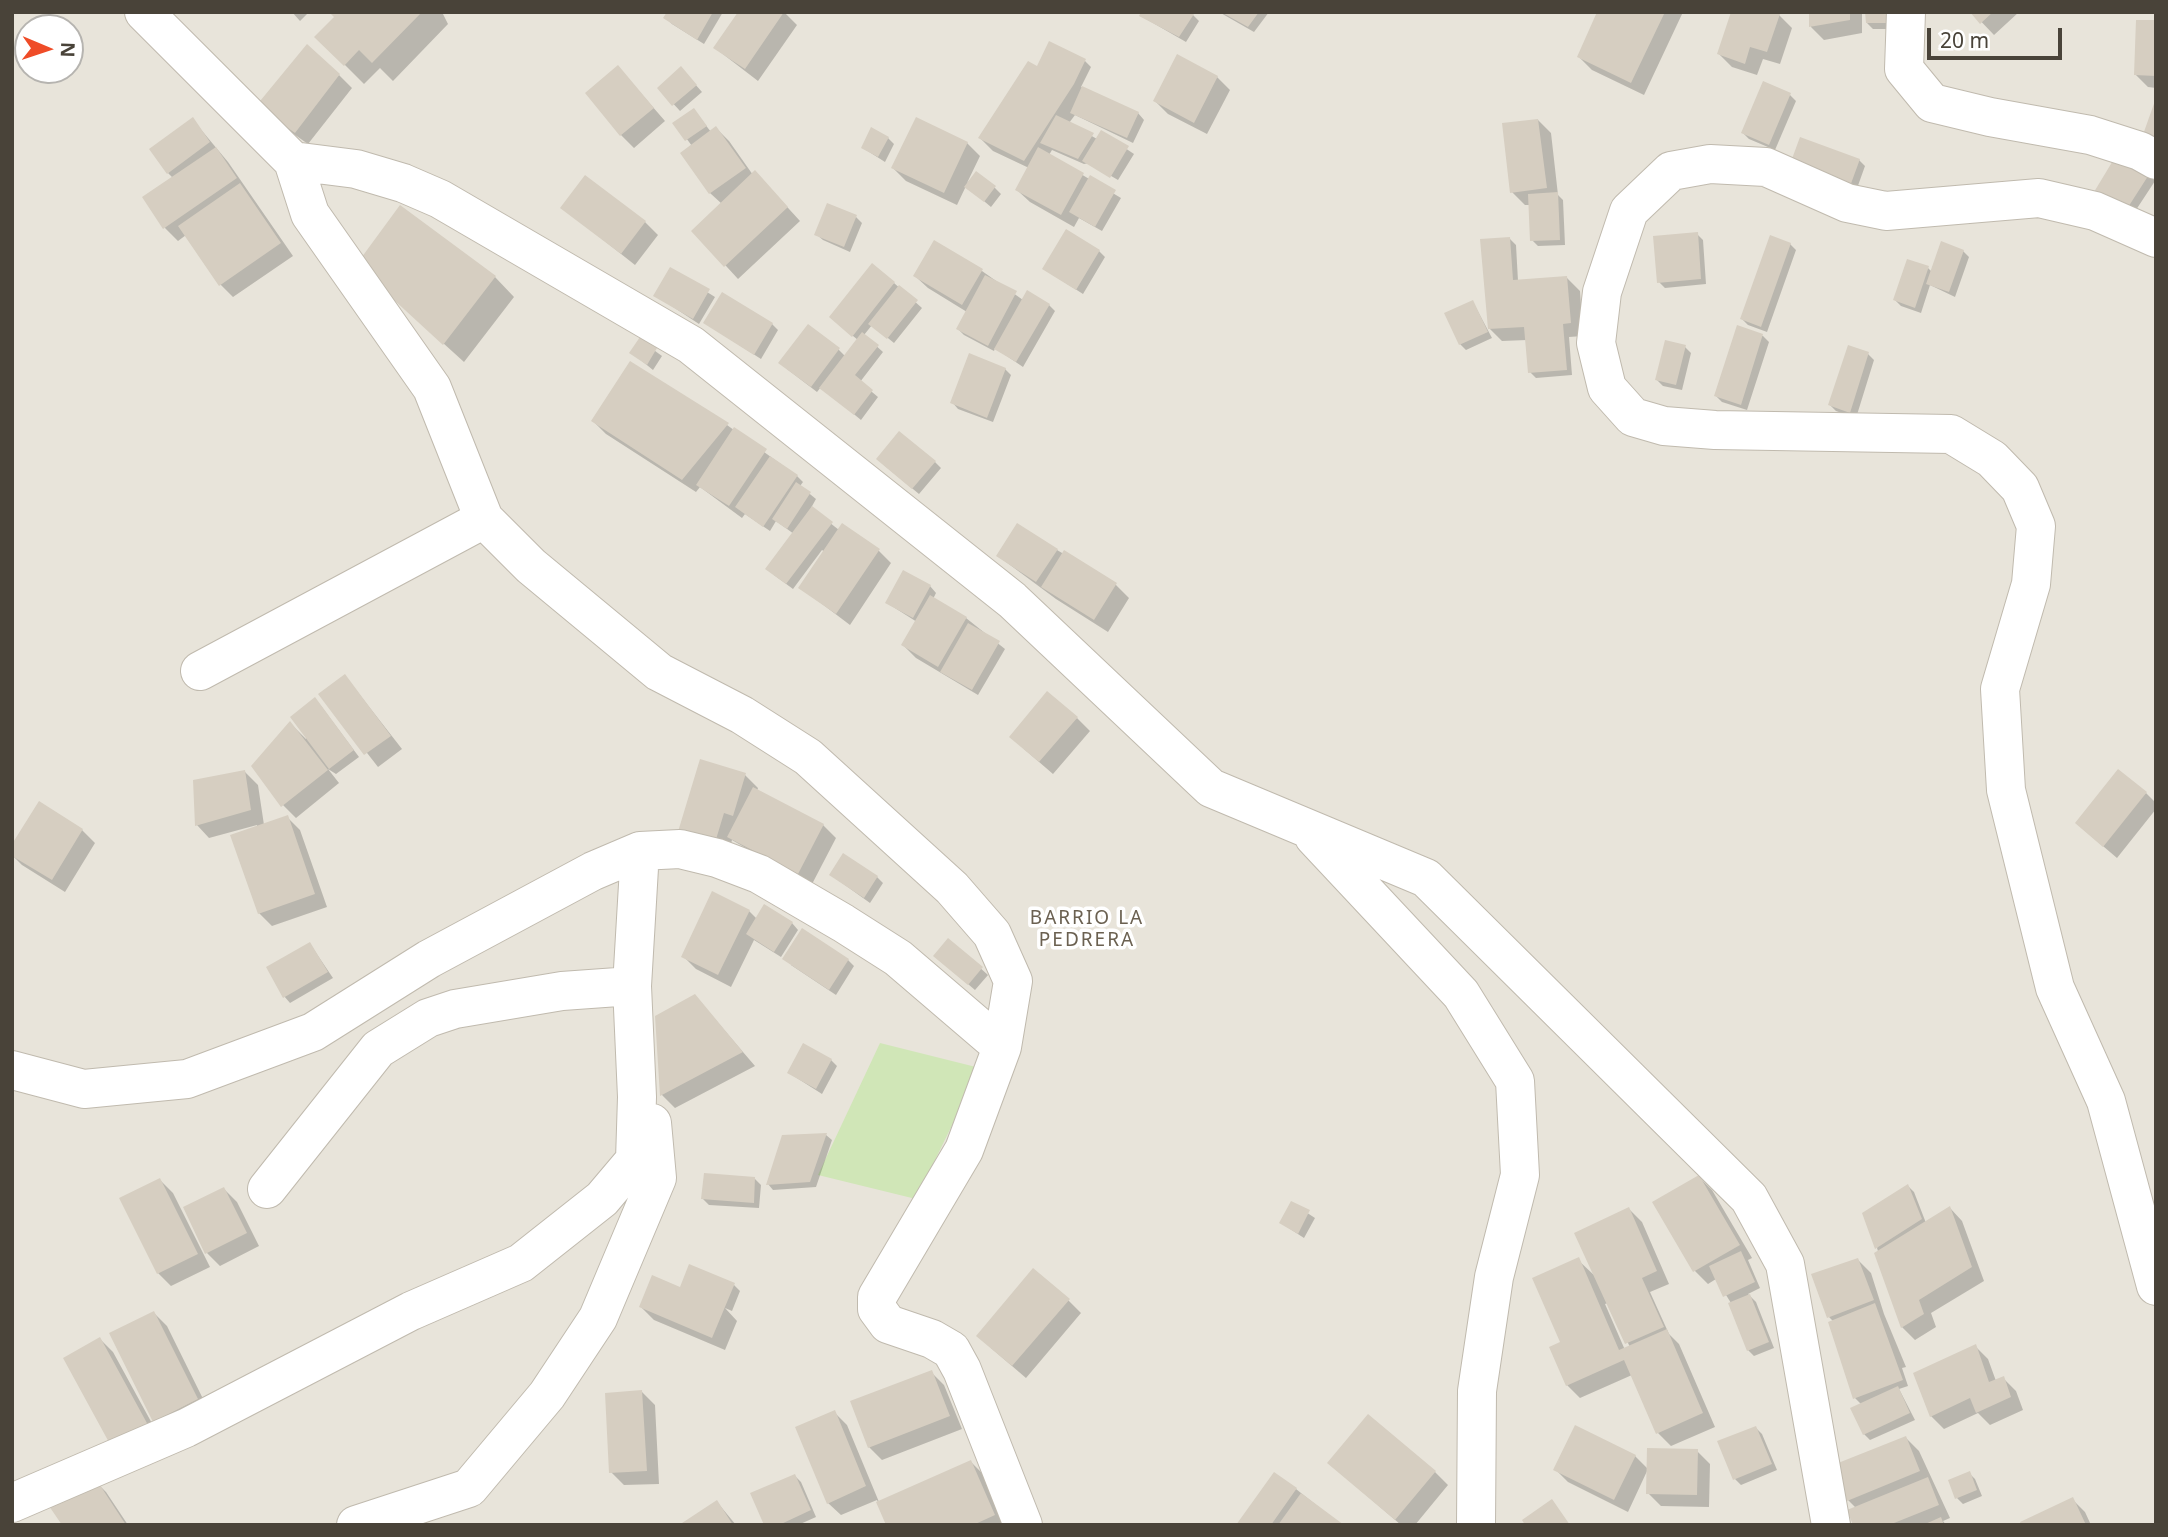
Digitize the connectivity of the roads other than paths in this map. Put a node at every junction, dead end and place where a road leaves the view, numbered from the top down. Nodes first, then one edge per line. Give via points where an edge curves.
1 (144, 12) edge
2 (1906, 12) edge
3 (2156, 160) edge
4 (293, 161) junction
5 (2156, 239) edge
6 (484, 519) junction
7 (200, 671) dead end
8 (1306, 828) junction
9 (640, 851) junction
10 (632, 986) junction
11 (1002, 1047) junction
12 (12, 1070) edge
13 (637, 1097) junction
14 (267, 1189) dead end
15 (2156, 1286) edge
16 (12, 1503) edge
17 (356, 1525) edge
18 (1023, 1525) edge
19 (1476, 1525) edge
20 (1831, 1525) edge

1 - 4 street
2 - 3 street via 1904,69 1932,103 2090,135
4 - 6 street via 310,214 432,388
4 - 8 street via 356,169 440,199 691,345 1012,600 1211,788
5 - 15 street via 2095,211 2039,198 1886,211 1847,203 1766,167 1710,164 1671,171 1629,211 1602,292 1596,343 1607,388 1633,417 1664,426 1715,430 1951,434 1992,458 2020,488 2036,526 2031,583 2000,689 2006,790 2055,988 2106,1101
6 - 7 street
6 - 11 street via 531,566 659,672 808,757 952,888 992,934 1013,981
8 - 19 street via 1461,993 1515,1081 1520,1175 1493,1277 1477,1391
8 - 20 street via 1426,878 1749,1198 1785,1264
9 - 10 street
9 - 11 street via 680,849 759,874 898,958
9 - 12 street via 532,900 313,1032 187,1079 84,1089
10 - 13 street
10 - 14 street via 562,991 428,1018 379,1049
11 - 18 street via 964,1150 877,1297 877,1309 888,1324 951,1350
13 - 16 street via 635,1160 602,1199 521,1263 411,1311 186,1428
13 - 17 street via 652,1123 657,1178 598,1318 547,1395 469,1488

